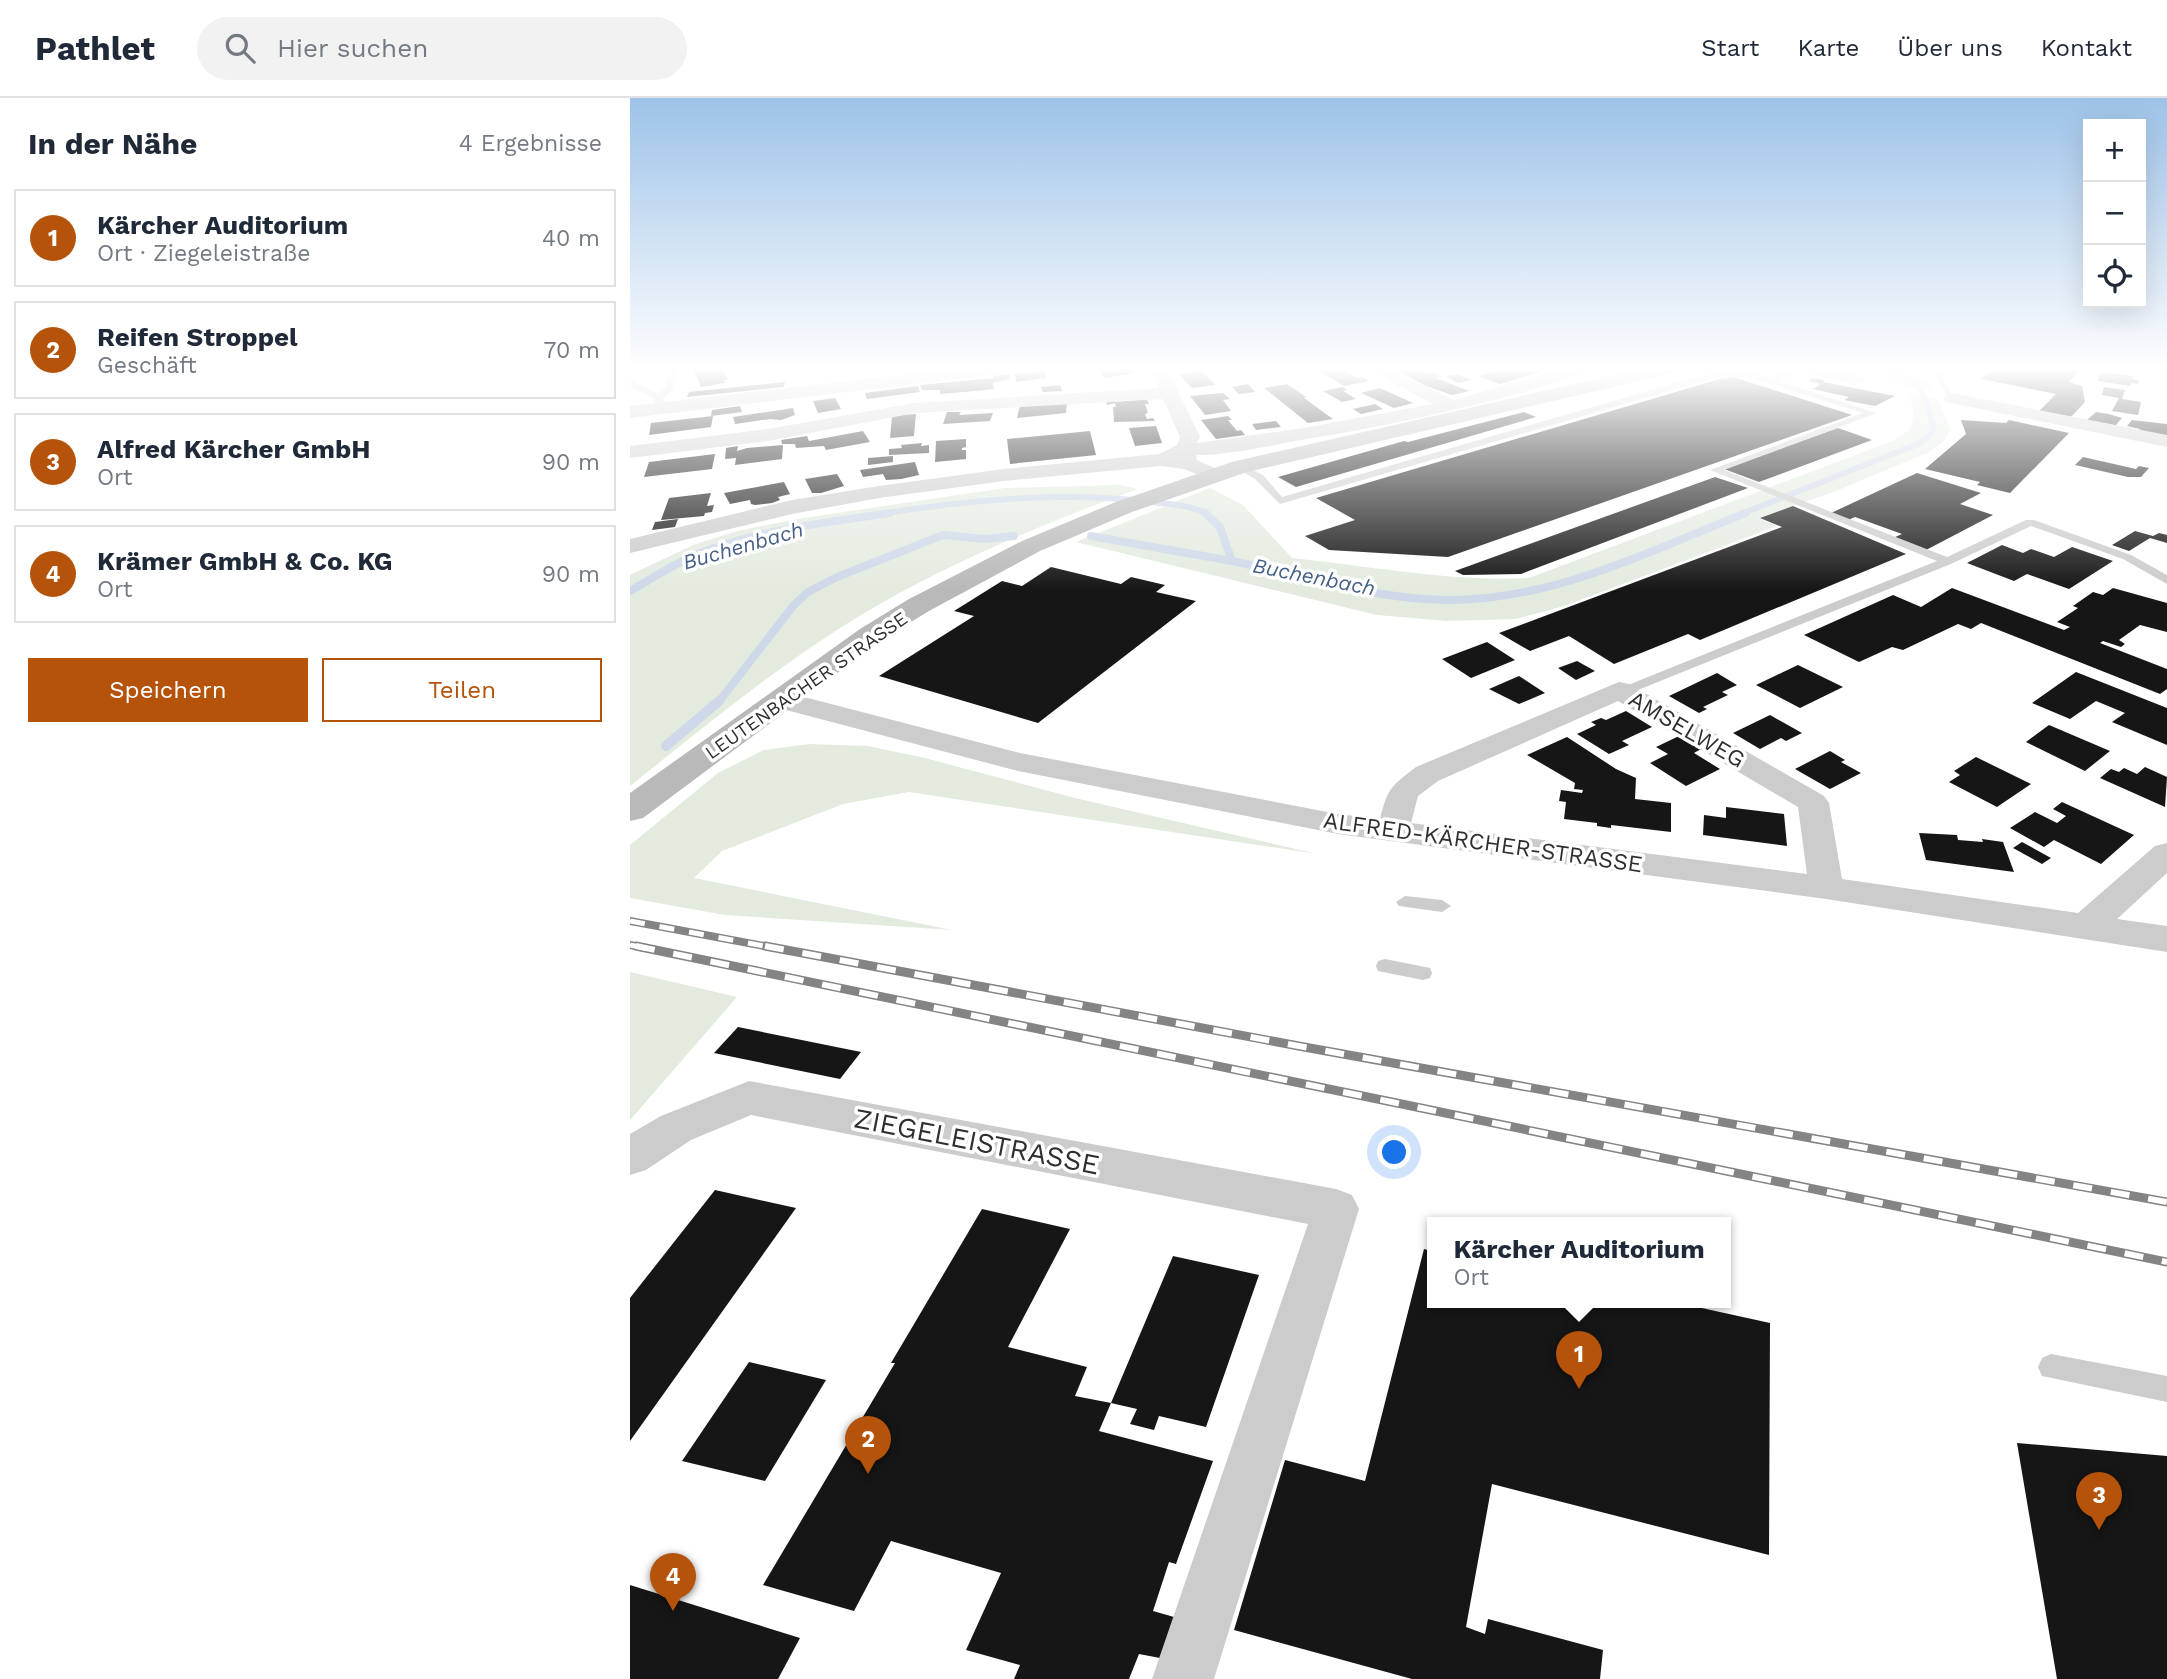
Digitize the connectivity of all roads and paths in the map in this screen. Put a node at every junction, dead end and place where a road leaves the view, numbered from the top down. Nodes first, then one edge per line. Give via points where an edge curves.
1 (713, 442) edge
2 (1191, 442) edge
3 (1250, 442) edge
4 (1350, 442) edge
5 (1483, 442) edge
6 (1793, 442) edge
7 (630, 452) edge
8 (1161, 460) junction
9 (1196, 467) junction
10 (1240, 467) junction
11 (630, 547) edge
12 (1947, 561) junction
13 (2167, 580) edge
14 (1623, 692) junction
15 (780, 700) junction
16 (630, 810) edge
17 (1393, 831) junction
18 (2167, 854) edge
19 (1826, 888) junction
20 (1405, 902) dead end
21 (1442, 906) dead end
22 (2088, 925) junction
23 (2167, 939) edge
24 (1385, 966) dead end
25 (1423, 973) dead end
26 (630, 1157) edge
27 (2051, 1367) dead end
28 (2167, 1389) edge
29 (1183, 1679) edge

1 - 7 street
2 - 9 street
3 - 9 street via 1210,449
4 - 10 street, LEUTENBACHER STRASSE
5 - 10 lane via 1280,501 1259,477
6 - 12 lane via 1715,470
8 - 9 street
8 - 9 street via 1169,469
8 - 11 street via 849,496
9 - 10 street, LEUTENBACHER STRASSE
9 - 15 street, LEUTENBACHER STRASSE via 1165,492 1031,546 919,605
12 - 13 lane via 2030,522 2127,557
12 - 14 lane
14 - 17 street, AMSELWEG via 1427,774 1403,792
14 - 19 street, AMSELWEG via 1813,803
15 - 16 street, LEUTENBACHER STRASSE
15 - 17 street, ALFRED-KÄRCHER-STRASSE via 1018,762 1247,808
17 - 19 street, ALFRED-KÄRCHER-STRASSE
18 - 22 street
19 - 22 street, ALFRED-KÄRCHER-STRASSE
20 - 21 lane
22 - 23 street, ALFRED-KÄRCHER-STRASSE
24 - 25 lane
26 - 29 street, ZIEGELEISTRASSE via 676,1128 749,1098 1336,1209
27 - 28 lane

